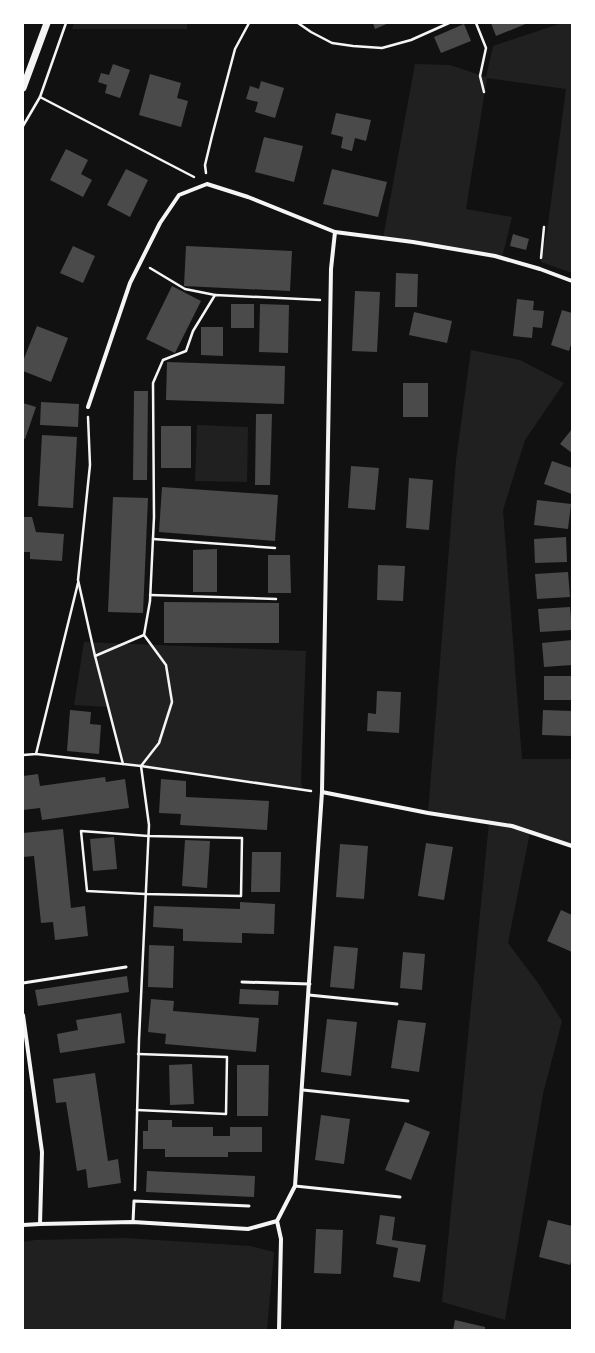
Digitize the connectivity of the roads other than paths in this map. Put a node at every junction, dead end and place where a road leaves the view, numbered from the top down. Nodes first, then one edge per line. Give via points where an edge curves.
1 (47, 23) edge
2 (23, 88) edge
3 (335, 232) junction
4 (572, 281) edge
5 (88, 407) road end
6 (322, 792) junction
7 (572, 846) edge
8 (126, 967) dead end
9 (242, 982) dead end
10 (23, 983) edge
11 (310, 984) junction
12 (309, 995) junction
13 (397, 1004) dead end
14 (23, 1015) edge
15 (303, 1090) junction
16 (408, 1101) dead end
17 (295, 1186) junction
18 (400, 1197) dead end
19 (249, 1206) dead end
20 (277, 1221) junction
21 (133, 1222) junction
22 (40, 1224) junction
23 (23, 1225) edge
24 (279, 1330) edge

1 - 2 street
3 - 4 street via 495,256
3 - 5 street via 248,197 207,184 179,195 160,223 130,283
3 - 6 street via 331,269
6 - 7 street via 512,826
6 - 11 street
8 - 10 lane
9 - 11 lane
11 - 12 street
12 - 13 lane
12 - 15 street
14 - 22 street via 42,1152
15 - 16 lane
15 - 17 street
17 - 18 lane
17 - 20 street
19 - 21 lane via 134,1201
20 - 21 street via 248,1229
20 - 24 street via 281,1239
21 - 22 street
22 - 23 street

